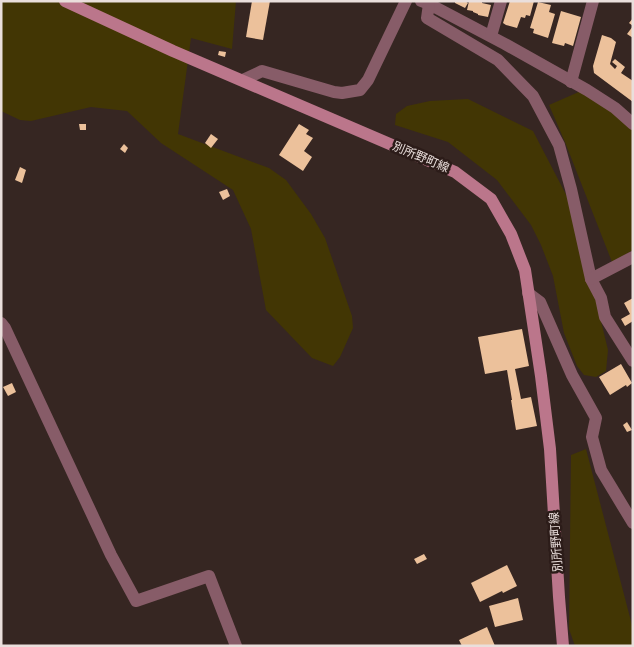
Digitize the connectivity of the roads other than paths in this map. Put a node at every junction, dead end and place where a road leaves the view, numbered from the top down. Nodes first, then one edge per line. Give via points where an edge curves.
1 (65, 1) edge
2 (406, 1) edge
3 (501, 1) edge
4 (593, 1) edge
5 (425, 2) edge
6 (491, 36) junction
7 (243, 80) junction
8 (571, 82) junction
9 (633, 124) edge
10 (633, 257) edge
11 (591, 279) junction
12 (528, 293) junction
13 (1, 323) edge
14 (633, 361) edge
15 (633, 523) edge
16 (236, 646) edge
17 (564, 646) edge

1 - 7 main road, 別所野町線
2 - 7 street via 368,80 360,90 334,92 262,71
3 - 6 street
4 - 8 street
5 - 6 street
5 - 11 street via 427,18 498,60 533,96 559,145
6 - 8 street
7 - 12 main road, 別所野町線 via 462,177 491,199 511,234 525,270
8 - 9 street via 615,108
10 - 11 street
11 - 14 street via 601,298 605,317
12 - 15 street via 540,302 572,375 596,418 592,437 601,470
12 - 17 main road, 別所野町線 via 550,448
13 - 16 street via 110,555 136,601 209,576

